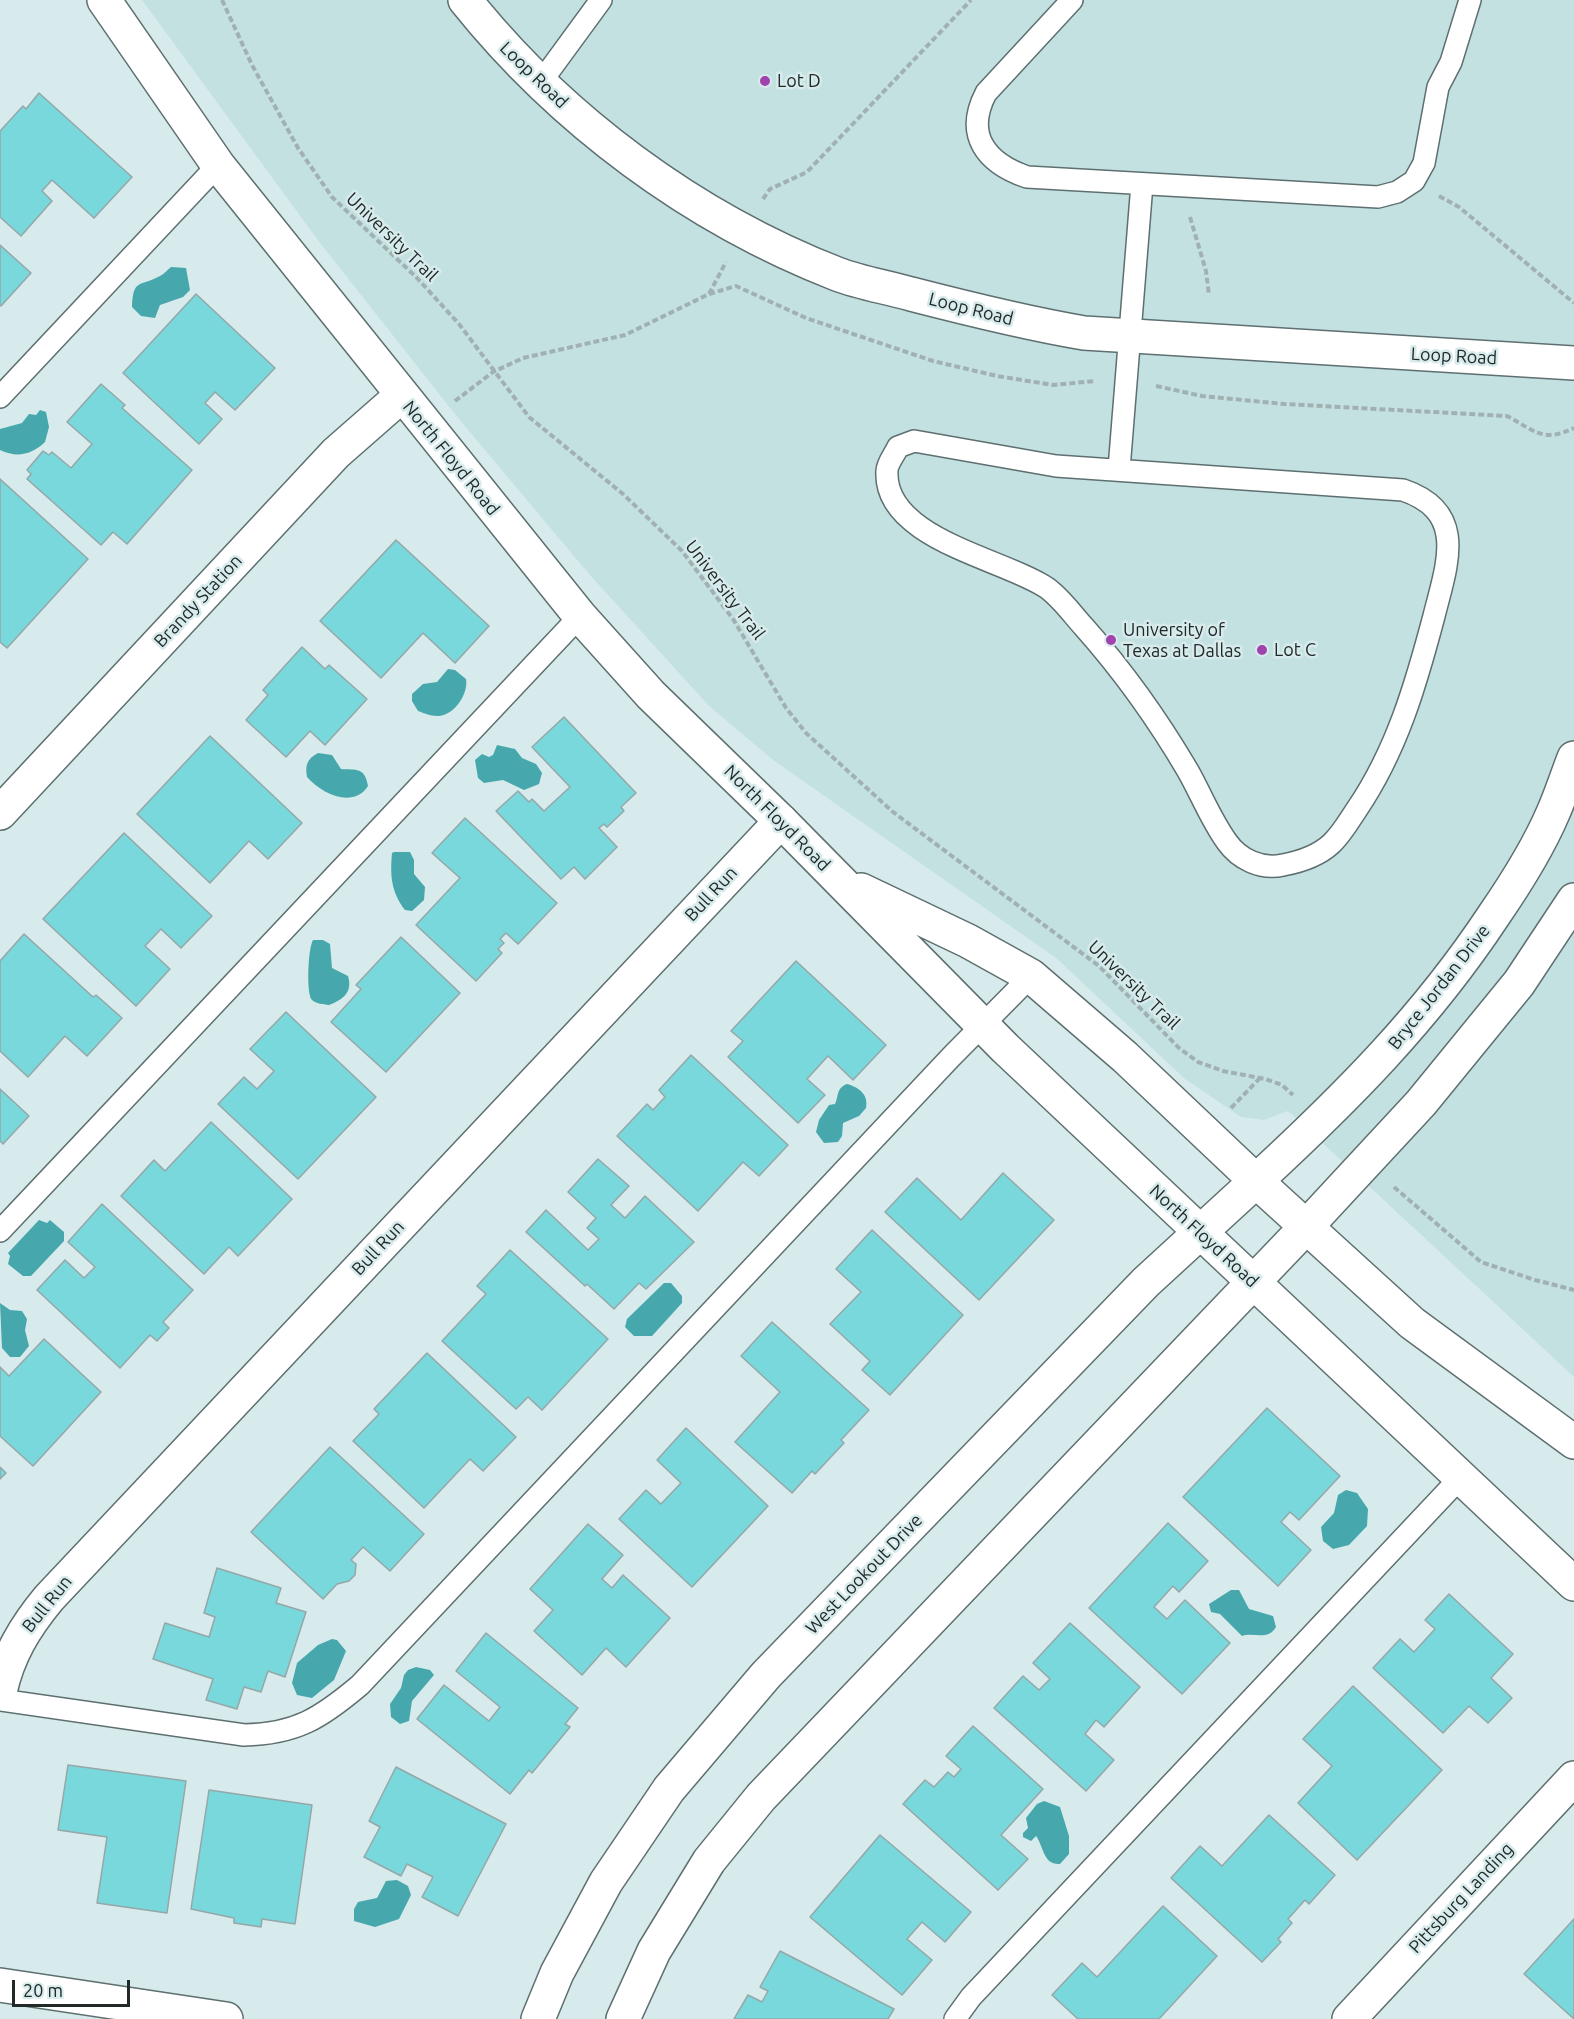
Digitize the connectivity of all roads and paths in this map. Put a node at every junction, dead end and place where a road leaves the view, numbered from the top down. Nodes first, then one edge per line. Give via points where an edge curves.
1 (104, 0) edge
2 (222, 0) edge
3 (465, 0) edge
4 (601, 0) edge
5 (971, 0) edge
6 (1072, 0) edge
7 (1470, 0) edge
8 (541, 82) junction
9 (218, 165) junction
10 (1142, 184) junction
11 (759, 205) dead end
12 (1188, 206) dead end
13 (1459, 207) dead end
14 (729, 258) dead end
15 (709, 294) junction
16 (1209, 295) dead end
17 (1574, 303) edge
18 (1129, 338) junction
19 (1574, 363) edge
20 (493, 372) junction
21 (1088, 380) dead end
22 (1160, 387) dead end
23 (401, 396) junction
24 (0, 397) edge
25 (450, 405) dead end
26 (1574, 428) edge
27 (1119, 469) junction
28 (580, 616) junction
29 (1574, 758) edge
30 (0, 813) edge
31 (781, 821) junction
32 (840, 880) junction
33 (1574, 900) edge
34 (1030, 976) junction
35 (983, 1025) junction
36 (1260, 1078) junction
37 (1297, 1098) dead end
38 (1228, 1111) dead end
39 (1256, 1181) junction
40 (1403, 1195) dead end
41 (1306, 1227) junction
42 (0, 1231) edge
43 (1200, 1232) junction
44 (1254, 1282) junction
45 (1574, 1290) edge
46 (1574, 1442) edge
47 (1460, 1478) junction
48 (1574, 1584) edge
49 (0, 1692) edge
50 (0, 1700) edge
51 (1574, 1778) edge
52 (0, 1985) edge
53 (226, 2019) edge
54 (538, 2019) edge
55 (623, 2019) edge
56 (955, 2019) edge
57 (1348, 2019) edge

1 - 9 street, North Floyd Road
2 - 20 path, University Trail via 252,65 298,148 332,197 417,278 459,324
3 - 8 street, Loop Road via 494,36
4 - 8 lane
5 - 11 path via 807,172 770,189
6 - 10 lane via 986,93 978,109 976,126 981,143 1009,171 1027,177
7 - 10 lane via 1451,62 1438,87 1424,163 1414,181 1397,192 1378,198
8 - 18 street, Loop Road via 590,127 688,198 743,232 838,275 1008,320
9 - 23 street, North Floyd Road
9 - 24 lane
10 - 18 lane
12 - 16 path
13 - 17 path
14 - 15 path
15 - 20 path via 625,335 523,358
15 - 21 path via 736,286 853,336 933,361 1053,385
18 - 19 street, Loop Road
18 - 27 lane
20 - 25 path
20 - 36 path, University Trail via 529,417 623,494 682,551 733,619 786,708 846,771 893,812 1099,966 1179,1048 1198,1062
22 - 26 path via 1202,396 1284,404 1507,416 1538,434 1557,437
23 - 28 street, North Floyd Road
23 - 30 street, Brandy Station via 336,453
27 - 27 lane via 1056,466 914,441 898,447 887,469 889,491 903,512 927,532 1048,589 1130,682 1175,750 1227,842 1246,860 1273,868 1303,861 1331,844 1375,783 1400,729 1441,588 1448,528 1423,496 1403,490
28 - 31 street, North Floyd Road via 651,695
28 - 42 lane
29 - 39 street, Bryce Jordan Drive via 1553,814 1514,886 1471,951 1401,1039 1321,1122
31 - 32 street, North Floyd Road
31 - 49 street, Bull Run via 49,1598 14,1648
32 - 34 street, North Floyd Road via 969,941
32 - 35 street, North Floyd Road
33 - 41 street via 1519,982 1436,1085
34 - 35 lane
34 - 39 street, North Floyd Road via 1125,1057
35 - 43 street, North Floyd Road
35 - 50 lane via 360,1685 331,1709 290,1730 244,1735
36 - 37 path, University Trail via 1282,1085
36 - 38 path
39 - 41 street, North Floyd Road
39 - 43 street, West Lookout Drive
40 - 45 path via 1481,1262
41 - 44 street
41 - 46 street, North Floyd Road via 1412,1323
43 - 44 street, North Floyd Road
43 - 54 street, West Lookout Drive via 1146,1282 766,1675 669,1789 606,1882 557,1973
44 - 47 street, North Floyd Road
44 - 55 street via 761,1797 709,1861 654,1951
47 - 48 street, North Floyd Road
47 - 56 lane via 971,1997
51 - 57 street, Pittsburg Landing
52 - 53 street

